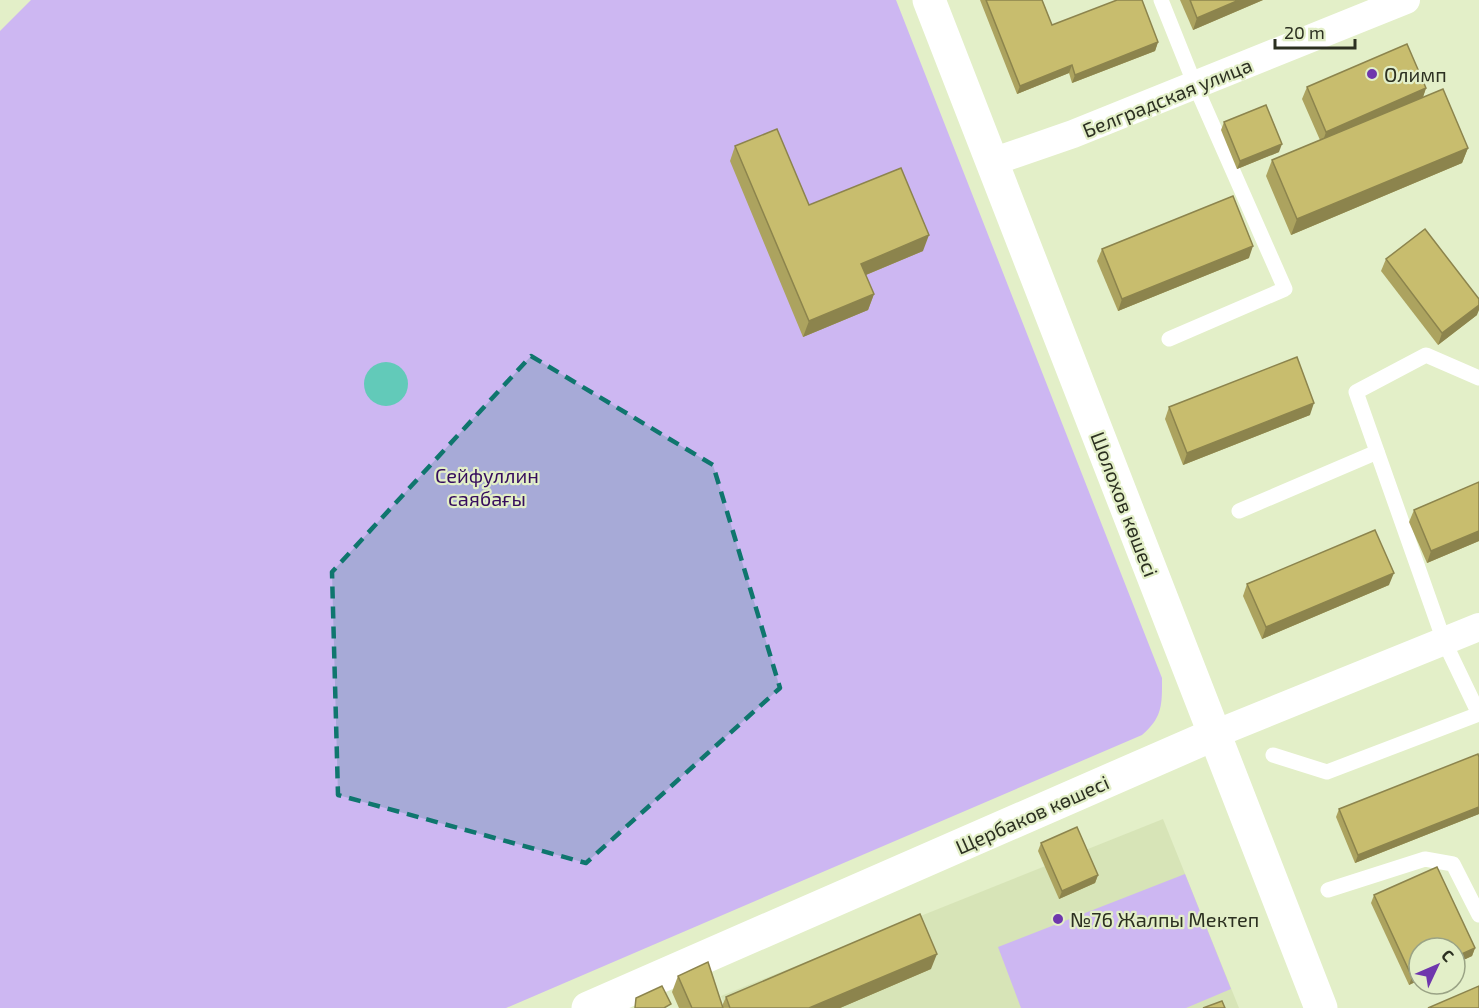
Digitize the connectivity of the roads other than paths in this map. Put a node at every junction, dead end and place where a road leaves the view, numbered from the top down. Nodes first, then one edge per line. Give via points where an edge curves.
1 (929, 0) edge
2 (1161, 0) edge
3 (1406, 0) edge
4 (1195, 85) junction
5 (992, 162) junction
6 (1169, 339) dead end
7 (1479, 378) edge
8 (1377, 452) junction
9 (1239, 511) dead end
10 (1479, 627) edge
11 (1444, 641) junction
12 (1215, 734) junction
13 (1273, 755) dead end
14 (1328, 890) dead end
15 (1479, 915) edge
16 (588, 1008) edge
17 (1321, 1008) edge

1 - 5 main road, Шолохов көшесі
2 - 4 lane
3 - 4 street, Белградская улица
4 - 5 street, Белградская улица
4 - 6 lane via 1285,289
5 - 12 main road, Шолохов көшесі
7 - 8 lane via 1426,355 1356,392
8 - 9 lane
8 - 11 lane
10 - 11 street, Щербаков көшесі
11 - 12 street, Щербаков көшесі
11 - 13 lane via 1479,714 1327,772
12 - 16 main road, Щербаков көшесі
12 - 17 main road, Шолохов көшесі
14 - 15 lane via 1425,859 1453,864

